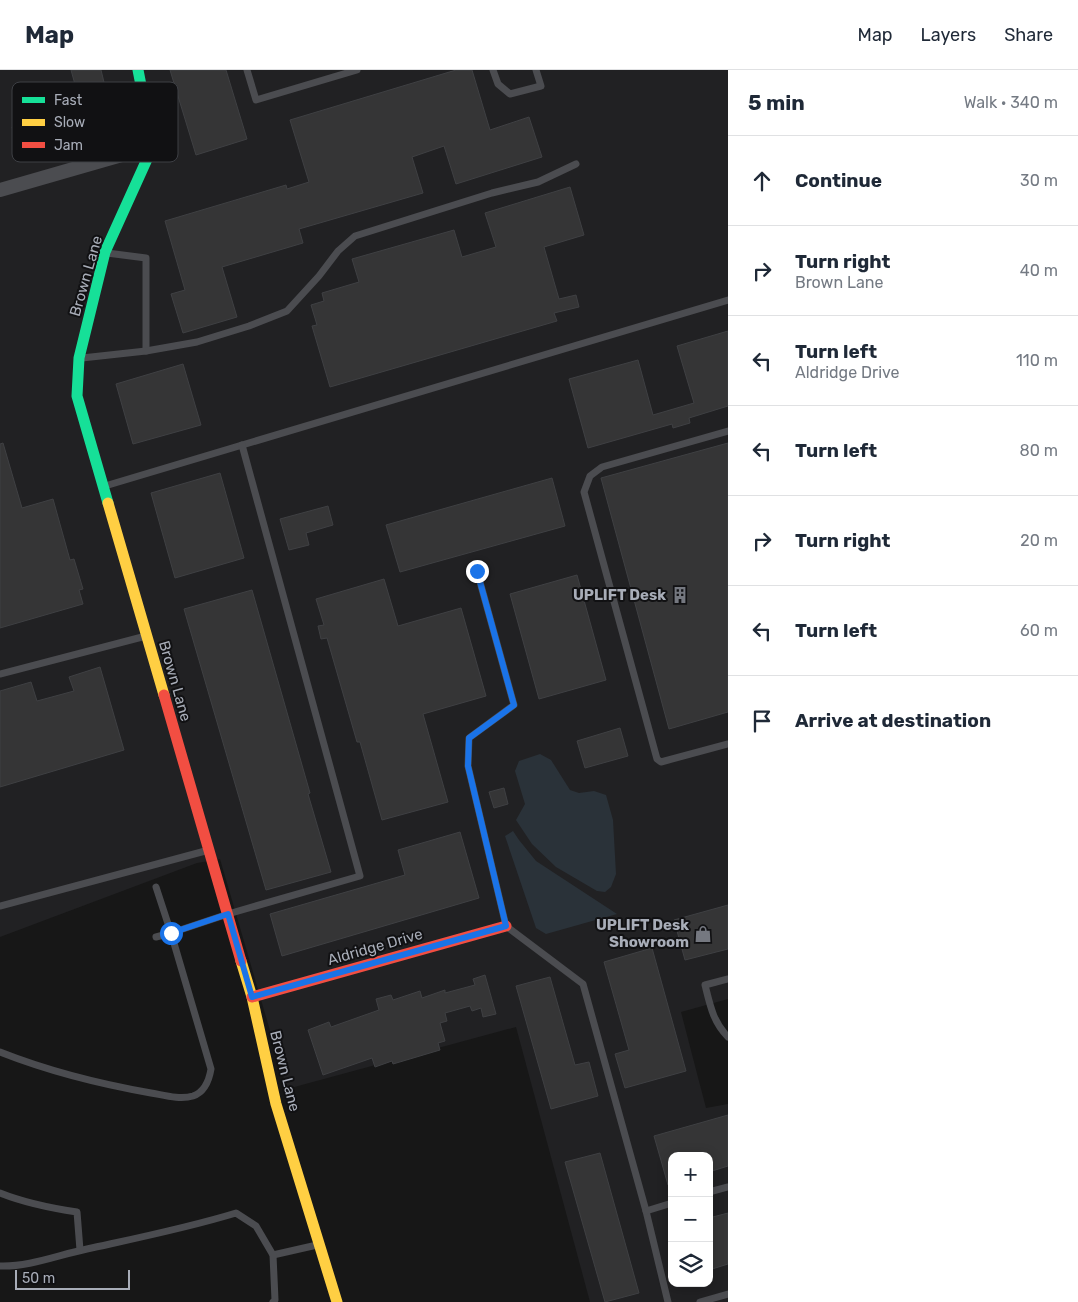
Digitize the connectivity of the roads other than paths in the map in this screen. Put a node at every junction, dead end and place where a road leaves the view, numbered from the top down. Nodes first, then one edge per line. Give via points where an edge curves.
1 (247, 70) edge
2 (357, 70) edge
3 (493, 70) edge
4 (536, 70) edge
5 (98, 162) edge
6 (147, 162) edge
7 (576, 164) dead end
8 (0, 190) edge
9 (105, 252) junction
10 (728, 300) edge
11 (146, 351) junction
12 (79, 358) junction
13 (728, 431) edge
14 (242, 445) junction
15 (102, 487) junction
16 (477, 571) dead end
17 (146, 636) junction
18 (0, 674) edge
19 (728, 744) edge
20 (209, 850) junction
21 (156, 887) dead end
22 (0, 906) edge
23 (228, 914) junction
24 (506, 926) junction
25 (171, 933) junction
26 (156, 937) dead end
27 (728, 979) edge
28 (252, 997) junction
29 (728, 1037) edge
30 (0, 1052) edge
31 (728, 1187) edge
32 (713, 1191) edge
33 (0, 1193) edge
34 (668, 1205) edge
35 (646, 1211) junction
36 (319, 1245) junction
37 (80, 1250) junction
38 (274, 1255) junction
39 (0, 1266) edge
40 (728, 1294) edge
41 (273, 1302) edge
42 (337, 1302) edge
43 (668, 1302) edge
44 (700, 1302) edge

1 - 2 lane via 256,100
3 - 4 lane via 498,84 510,94 541,86
5 - 8 street
6 - 9 street, Brown Lane
7 - 11 lane via 538,182 355,236 338,251 287,311 197,342
9 - 11 lane via 146,258
9 - 12 street, Brown Lane
10 - 14 lane
11 - 12 lane
12 - 15 street, Brown Lane via 77,396
13 - 19 lane via 602,467 590,476 584,492 657,759 662,762
14 - 15 lane
14 - 23 lane via 360,876
15 - 17 street, Brown Lane
16 - 24 lane via 514,705 469,738 468,766
17 - 18 lane
17 - 20 street, Brown Lane
20 - 22 lane
20 - 23 street, Brown Lane
21 - 25 lane
23 - 25 lane
23 - 28 street, Brown Lane
24 - 28 street, Aldridge Drive
24 - 35 lane via 583,984
25 - 26 lane
25 - 30 lane via 211,1069 209,1081 201,1091 192,1096 174,1097 120,1088
27 - 29 lane via 705,985 711,1012
28 - 36 street, Brown Lane via 276,1104
31 - 32 lane
33 - 37 lane via 39,1206 77,1212
34 - 35 lane
35 - 43 lane
36 - 38 lane
36 - 42 street, Brown Lane
37 - 38 lane via 236,1213 256,1226
37 - 39 lane via 15,1266
38 - 41 lane
40 - 44 lane

